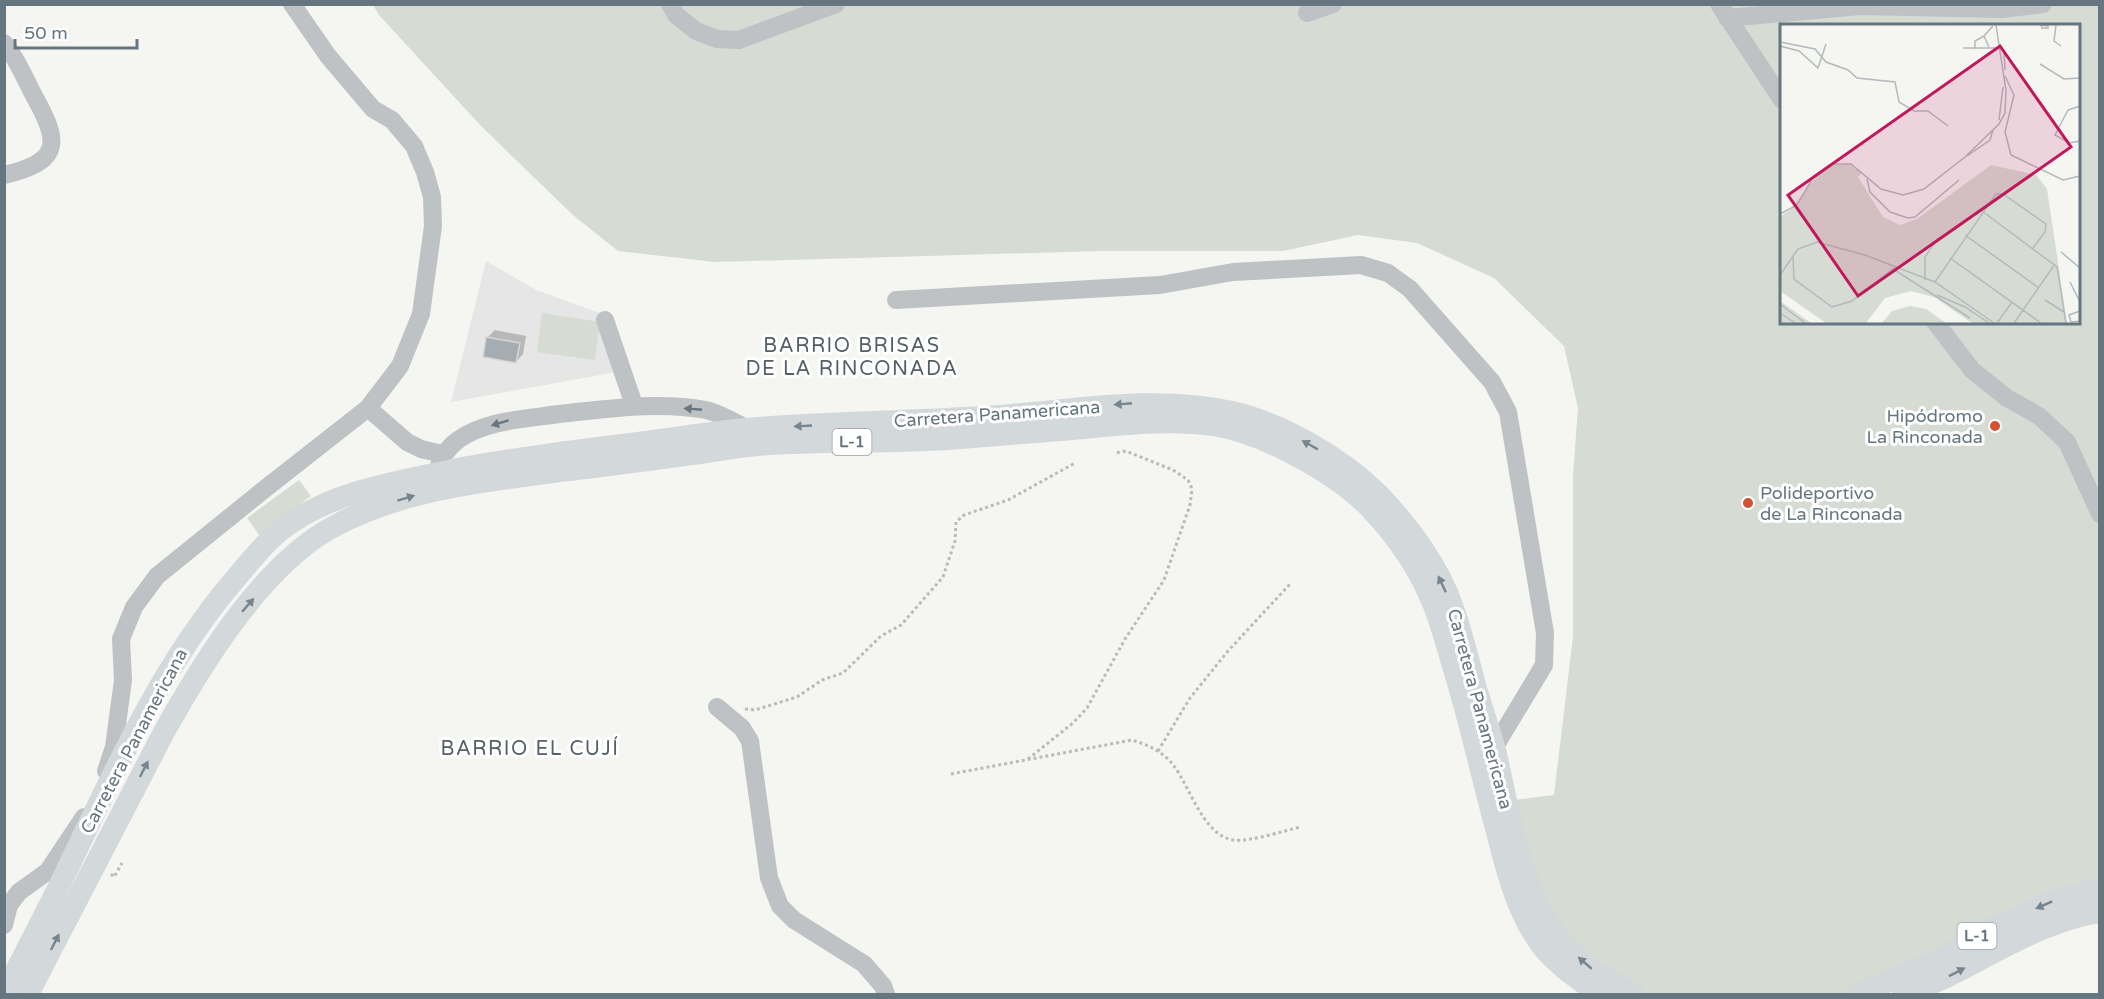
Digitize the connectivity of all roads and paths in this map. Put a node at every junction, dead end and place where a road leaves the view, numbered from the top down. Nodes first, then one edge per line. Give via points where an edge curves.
1 (292, 4) edge
2 (670, 4) edge
3 (836, 4) edge
4 (1333, 4) edge
5 (2043, 4) edge
6 (1746, 10) edge
7 (1723, 11) edge
8 (1307, 14) dead end
9 (4, 43) edge
10 (1780, 97) edge
11 (4, 175) edge
12 (896, 300) dead end
13 (605, 320) dead end
14 (1937, 324) edge
15 (634, 405) junction
16 (368, 408) junction
17 (748, 429) junction
18 (1115, 453) dead end
19 (1075, 463) dead end
20 (439, 464) junction
21 (2100, 514) edge
22 (1290, 584) dead end
23 (717, 707) joint
24 (1494, 748) junction
25 (1158, 752) junction
26 (1028, 759) junction
27 (951, 774) dead end
28 (1301, 827) dead end
29 (55, 875) junction
30 (2100, 889) edge
31 (2100, 912) edge
32 (4, 926) edge
33 (4, 994) edge
34 (28, 994) edge
35 (886, 994) edge
36 (1600, 994) edge
37 (1634, 994) edge
38 (1858, 994) edge
39 (1903, 994) edge

1 - 16 street via 328,57 373,109 392,120 414,146 432,197 433,226 421,314 400,366
2 - 3 street via 676,15 696,31 717,39 739,40
4 - 8 street
5 - 6 street via 2002,9 1860,6
6 - 7 street
7 - 10 street
9 - 11 street via 49,123 52,139 41,163
12 - 24 street via 1160,285 1233,272 1361,265 1388,273 1410,289 1492,382 1508,412 1545,633 1544,666
13 - 15 street
14 - 21 street via 1972,370 2007,398 2039,416 2067,442
17 -> 15 street via 708,410
15 -> 20 street via 506,421 459,440
16 - 20 street
16 - 29 street via 157,576 134,607 121,639 123,680 114,747 96,799
17 - 20 main road, Carretera Panamericana / L-1 via 500,461
24 -> 17 main road, Carretera Panamericana / L-1 via 1452,605 1419,544 1361,478 1339,461 1262,420 1230,411 1137,403 988,417
18 - 26 path via 1126,451 1188,480 1192,489 1190,505 1164,580 1086,708
19 - 23 path via 1008,500 964,515 956,522 955,541 943,577 901,625 881,636 843,673 822,680 797,697 755,710
20 - 29 main road, Carretera Panamericana / L-1 via 335,500 292,521 254,557 222,594 168,672
22 - 25 path via 1198,688
23 - 35 street via 742,728 750,741 769,878 780,906 794,920 864,964
37 -> 24 main road, Carretera Panamericana / L-1 via 1595,971 1570,950 1540,910 1527,878
25 - 26 path via 1132,740
25 - 28 path via 1174,765 1202,815 1215,830 1232,840
26 - 27 path
29 - 32 street via 19,892 9,905
29 - 33 main road, Carretera Panamericana / L-1
30 -> 38 main road, L-1 via 2053,900 1980,934 1944,958
39 -> 31 main road, L-1 via 2055,925
34 -> 36 main road, Carretera Panamericana / L-1 via 192,682 270,579 327,530 372,509 477,482 757,445 943,439 1131,422 1193,423 1250,435 1327,474 1381,521 1415,567 1435,606 1466,707 1510,881 1524,916 1550,954

